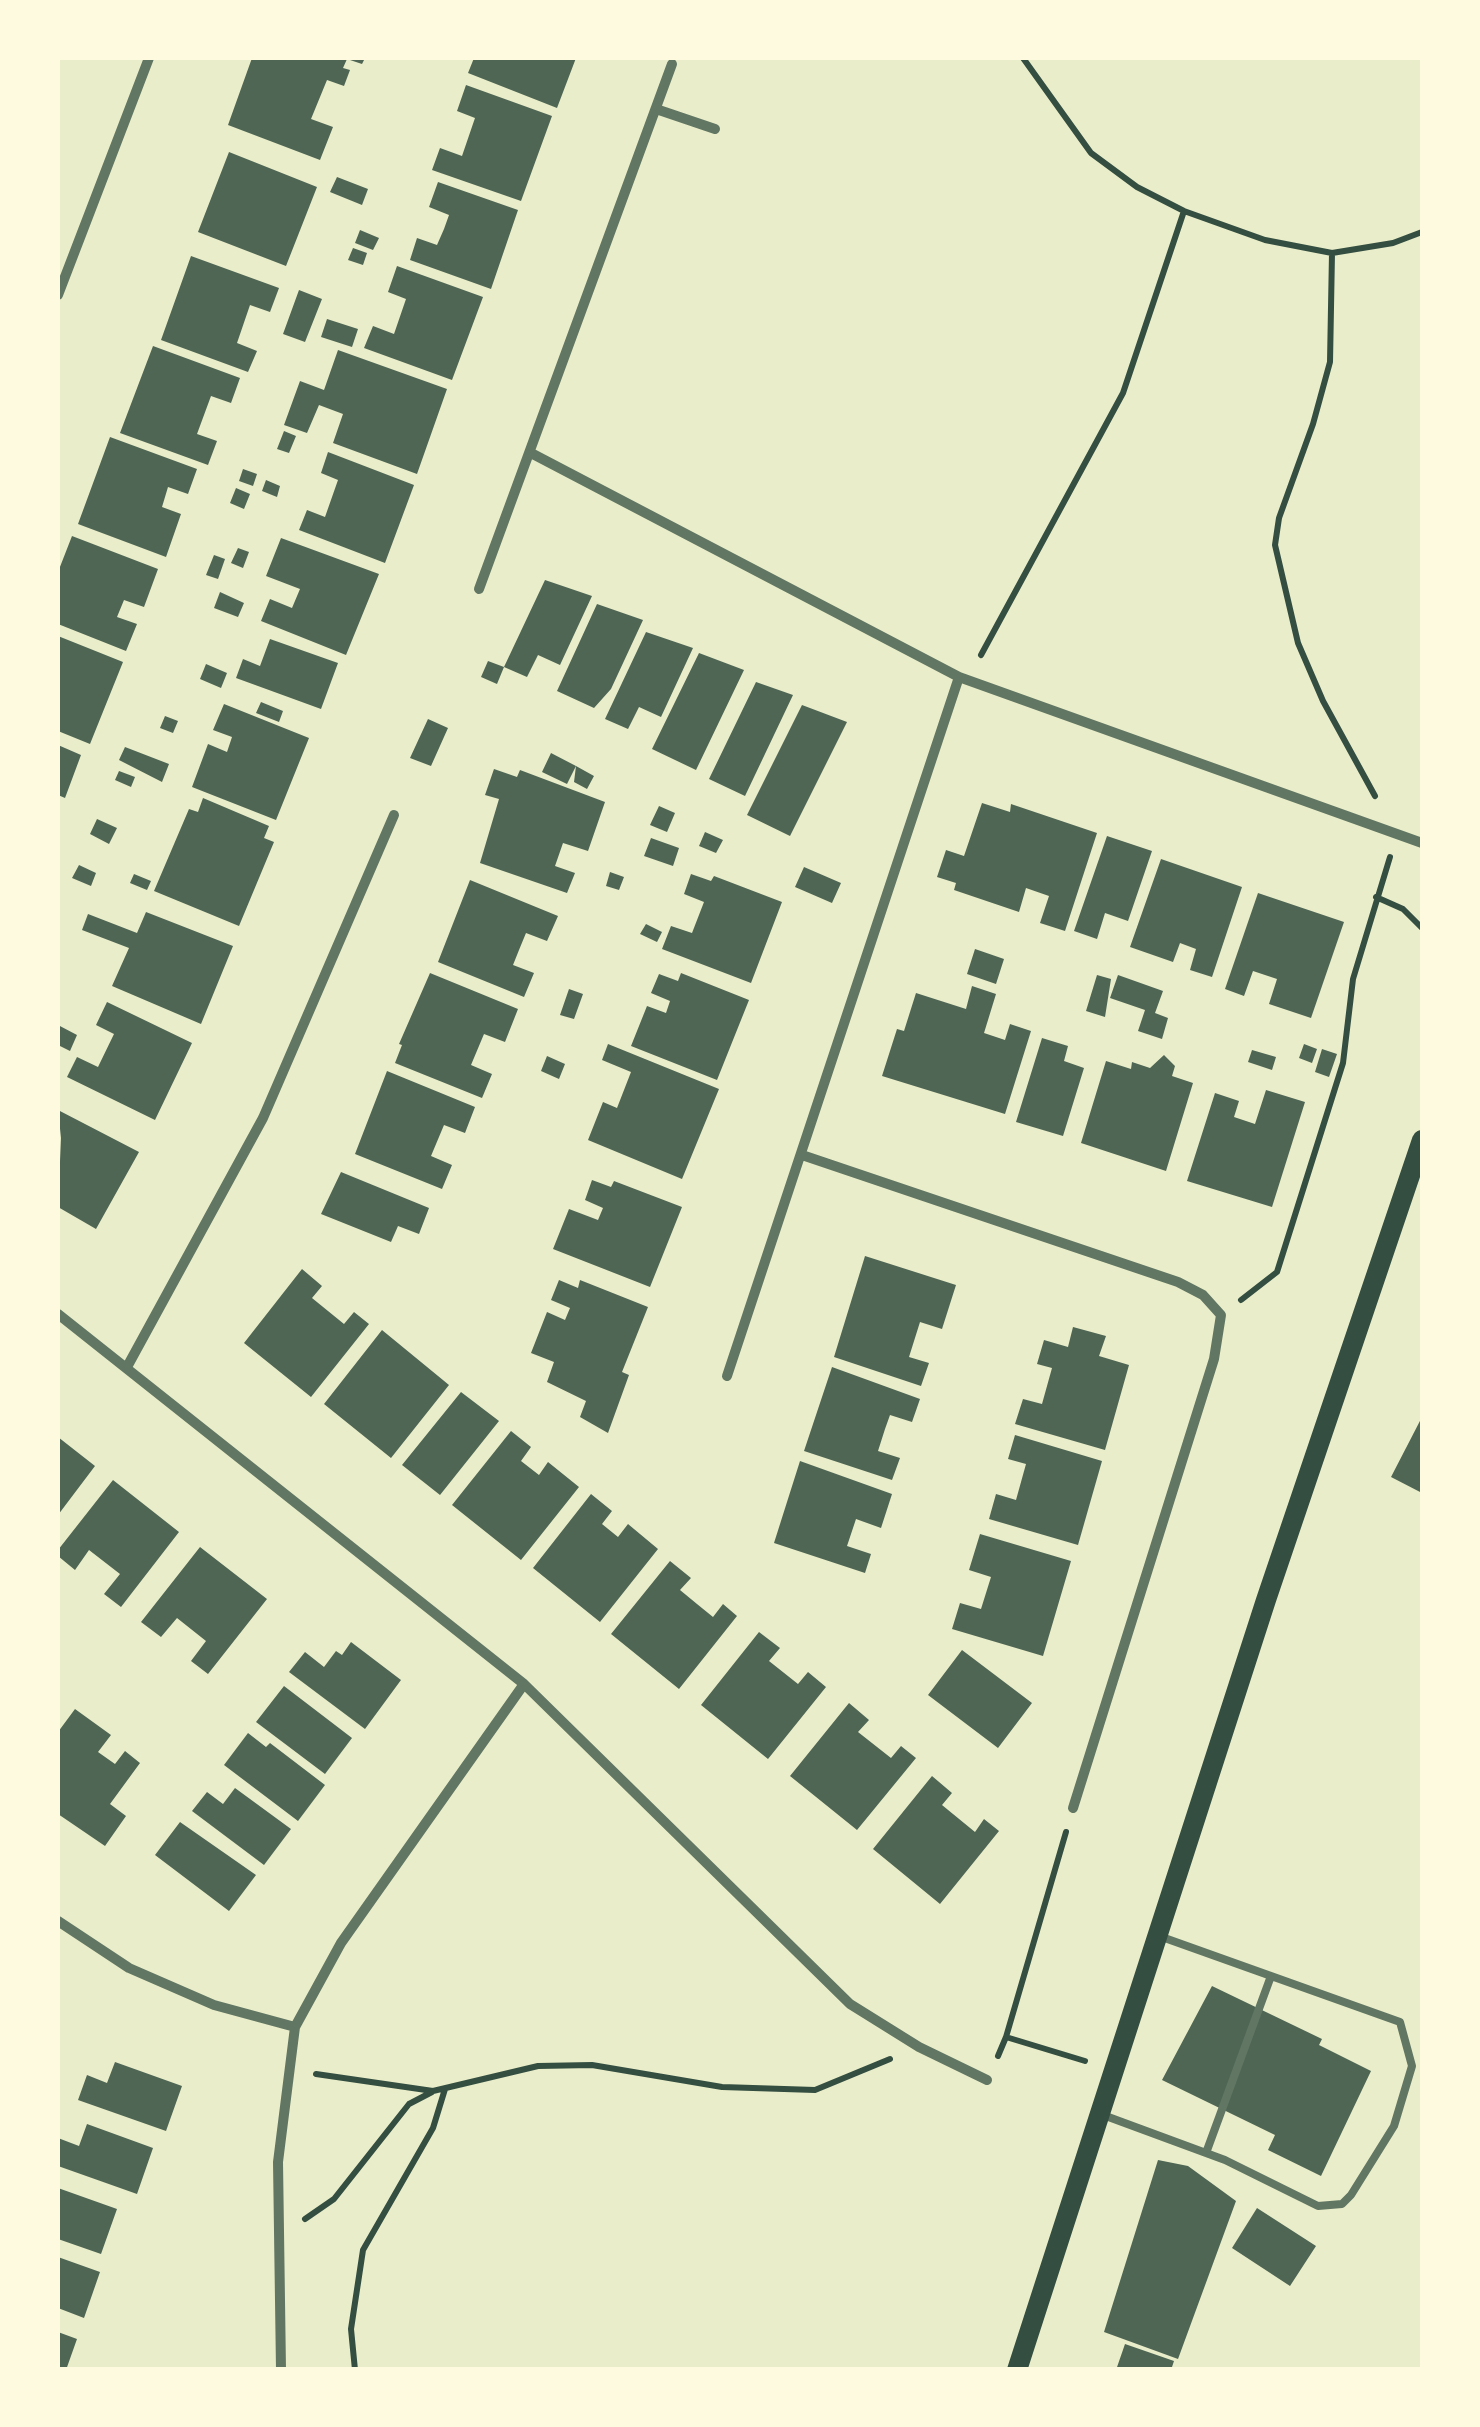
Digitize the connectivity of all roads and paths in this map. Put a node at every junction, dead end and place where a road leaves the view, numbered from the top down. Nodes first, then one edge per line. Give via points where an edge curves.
1 (149, 58) edge
2 (1023, 58) edge
3 (672, 64) dead end
4 (656, 110) junction
5 (715, 129) dead end
6 (1184, 210) junction
7 (1422, 232) edge
8 (58, 296) edge
9 (532, 452) junction
10 (479, 589) dead end
11 (959, 678) junction
12 (394, 815) dead end
13 (1422, 842) edge
14 (1376, 897) dead end
15 (1422, 928) edge
16 (1422, 1140) edge
17 (802, 1155) junction
18 (58, 1314) edge
19 (126, 1368) junction
20 (727, 1376) dead end
21 (524, 1684) junction
22 (1073, 1808) joint
23 (58, 1920) edge
24 (1159, 1936) junction
25 (1270, 1976) junction
26 (295, 2027) junction
27 (1006, 2037) junction
28 (920, 2047) junction
29 (286, 2067) junction
30 (1116, 2069) junction
31 (987, 2080) joint
32 (444, 2089) junction
33 (433, 2091) junction
34 (1100, 2114) junction
35 (1206, 2153) junction
36 (277, 2238) junction
37 (281, 2370) edge
38 (354, 2370) edge
39 (1017, 2370) edge

1 - 8 street
2 - 6 path via 1091,153
3 - 4 street
4 - 5 street
4 - 9 street
6 - 7 path via 1264,240 1332,253
6 - 11 path via 1142,344 1107,426 996,632
9 - 10 street
9 - 11 street
11 - 13 street
11 - 17 street
12 - 19 street via 263,1118
14 - 15 path via 1403,909
16 - 24 main road
17 - 20 street
17 - 22 street via 1178,1282 1221,1315 1214,1359
18 - 19 street
19 - 21 street
21 - 26 street via 340,1943
21 - 28 street via 850,2004
22 - 27 path
23 - 26 street via 146,1975 214,2006
24 - 25 lane
24 - 30 main road
25 - 35 lane
25 - 35 lane via 1400,2022 1412,2066 1394,2126 1342,2204 1318,2206
26 - 29 street
27 - 30 path
27 - 31 path
28 - 31 street
28 - 32 path via 815,2090 722,2087 592,2065 538,2066
29 - 33 path
29 - 36 street
30 - 34 main road
32 - 33 path
32 - 38 path via 433,2128 362,2250
33 - 36 path via 409,2104 334,2199
34 - 35 lane
34 - 39 main road
36 - 37 street

